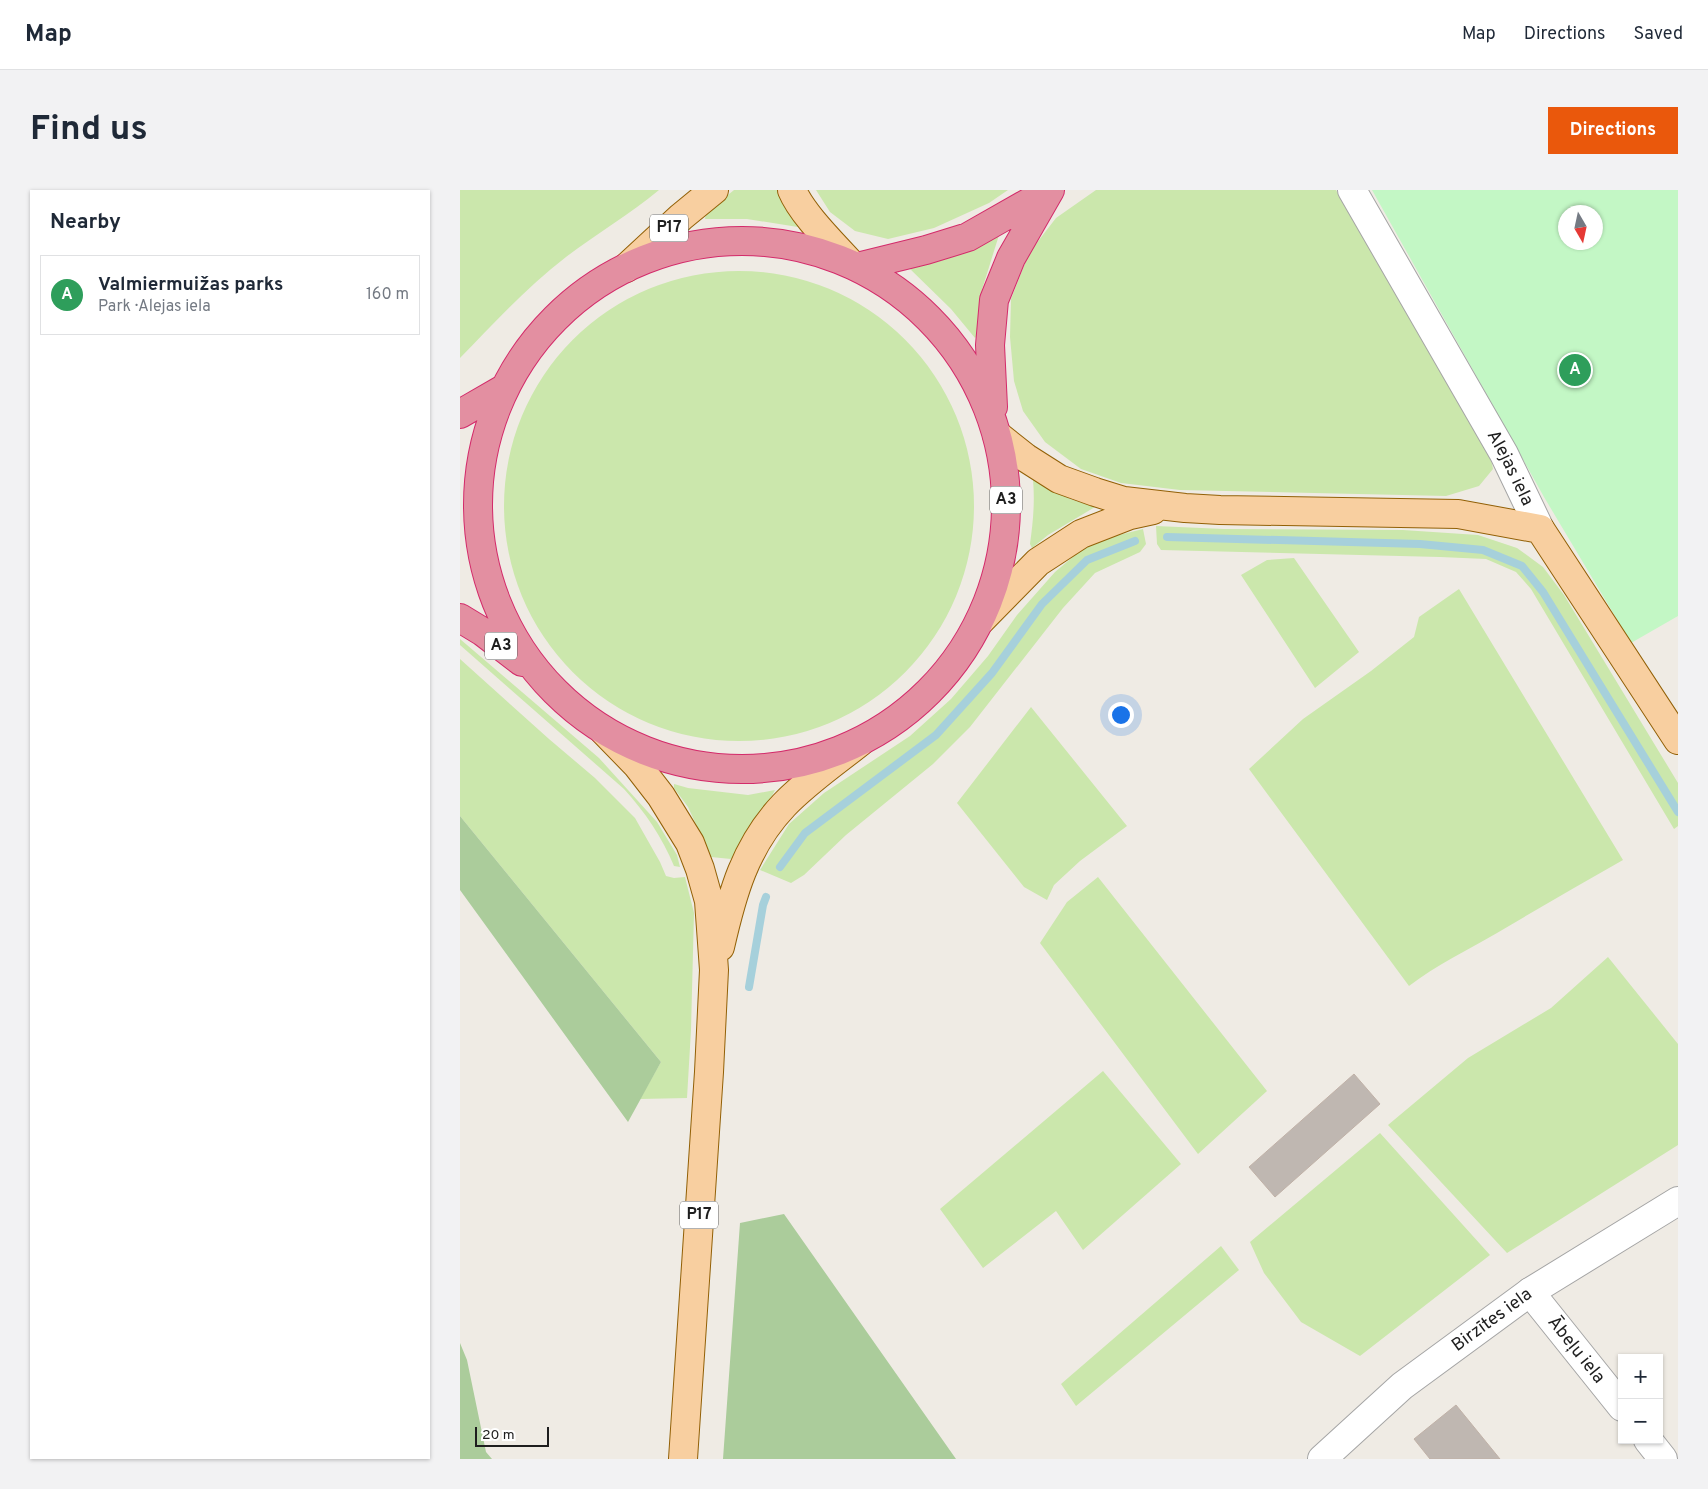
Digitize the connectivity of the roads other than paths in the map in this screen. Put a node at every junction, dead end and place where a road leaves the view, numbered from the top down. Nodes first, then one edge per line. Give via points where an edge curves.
1 (714, 190) edge
2 (792, 190) edge
3 (1050, 190) edge
4 (1352, 190) edge
5 (854, 265) junction
6 (626, 268) junction
7 (505, 388) junction
8 (460, 414) edge
9 (996, 430) junction
10 (1185, 508) junction
11 (1540, 528) junction
12 (460, 618) edge
13 (980, 621) junction
14 (540, 676) junction
15 (603, 730) junction
16 (1678, 740) edge
17 (860, 742) junction
18 (714, 970) junction
19 (1678, 1201) edge
20 (1530, 1292) junction
21 (1618, 1402) edge
22 (1651, 1444) edge
23 (683, 1459) edge
24 (1322, 1459) edge
25 (1663, 1459) edge

1 - 6 main road, P17
2 - 5 main road via 811,218
3 - 5 highway, A3 via 952,243
3 - 9 highway, A3 via 1011,258 994,300 990,345
4 - 11 street, Alejas iela via 1504,454
5 - 6 highway, A3 via 807,249 761,241 715,242 669,251
5 - 9 highway, A3 via 894,289 927,316 956,349 978,386
6 - 7 highway, A3 via 568,306 544,330
7 - 8 highway, A3
7 - 14 highway, A3 via 492,420 479,478 478,520 482,554 490,587 503,619
9 - 10 main road via 1026,458 1059,479 1124,501
9 - 13 highway, A3 via 1005,472 1007,510 994,586
10 - 11 main road via 1458,514
10 - 13 main road via 1130,515 1081,534 1038,562
11 - 16 main road, Alejas iela
12 - 14 highway, A3
13 - 17 highway, A3 via 942,678 917,703
14 - 15 highway, A3 via 570,706
15 - 17 highway, A3 via 637,748 711,768 787,766
15 - 18 main road, P17 via 661,796 690,843 709,901
17 - 18 main road, P17 via 804,786 783,806 759,838 731,899
18 - 23 main road, P17
19 - 20 street, Birzītes iela
20 - 21 street, Ābeļu iela
20 - 24 street, Birzītes iela via 1402,1386
22 - 25 street

